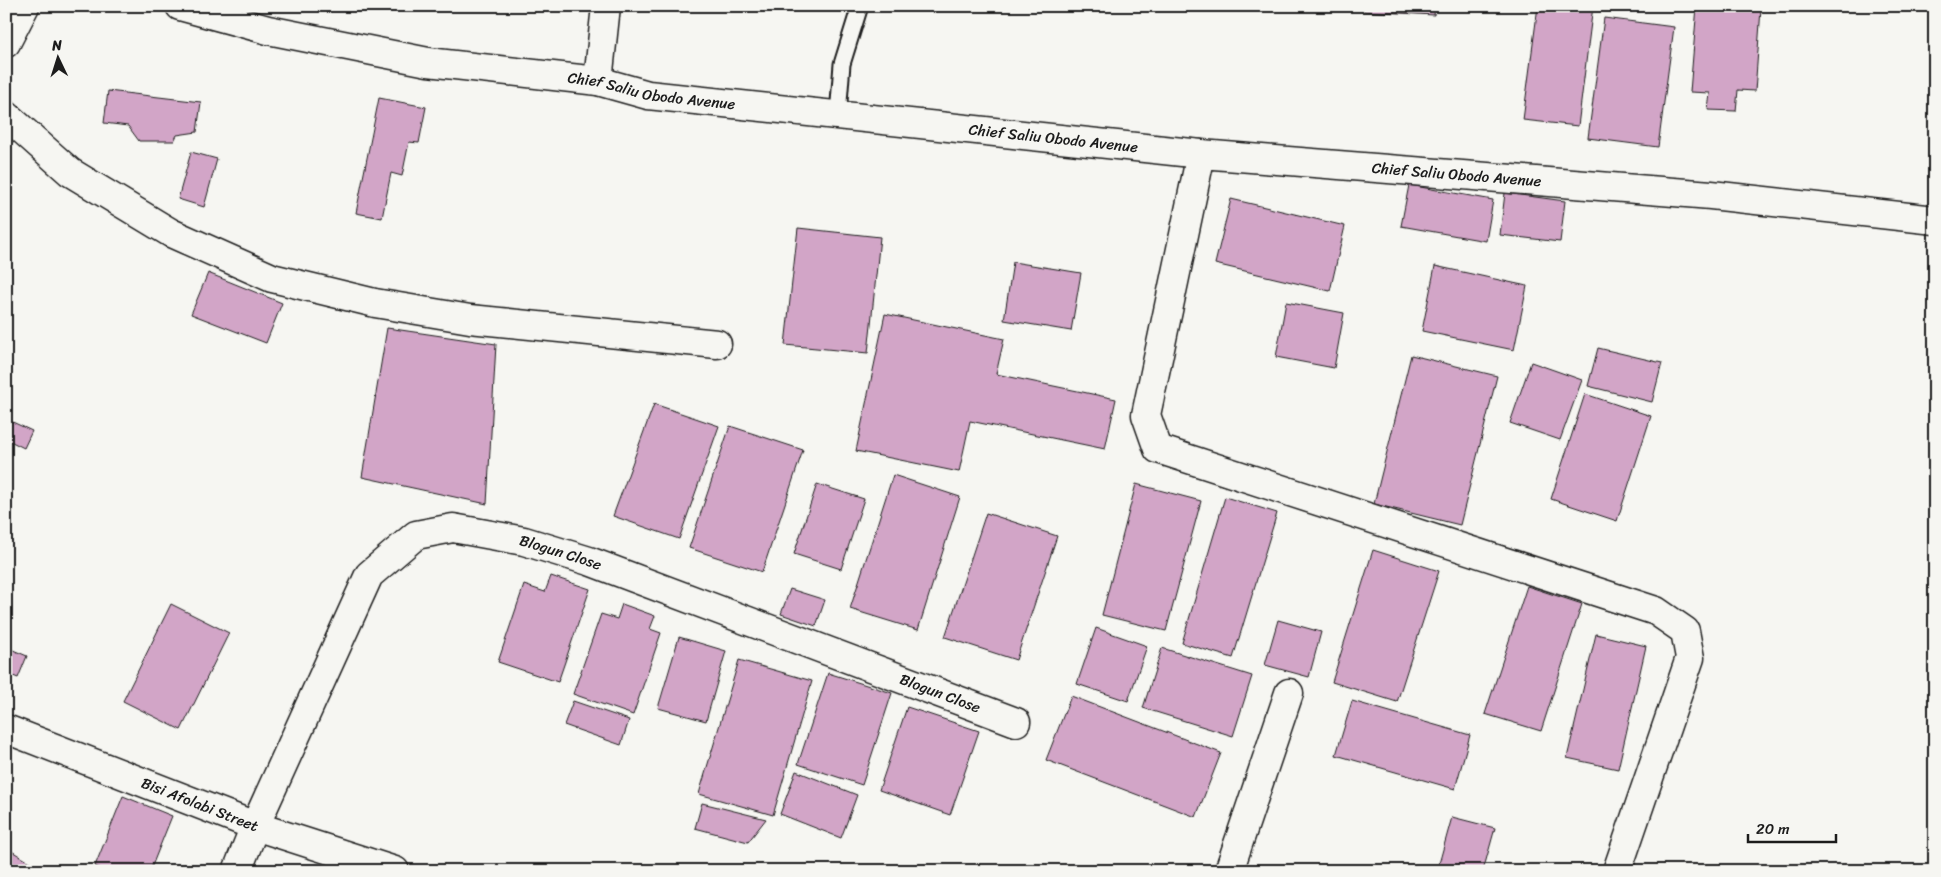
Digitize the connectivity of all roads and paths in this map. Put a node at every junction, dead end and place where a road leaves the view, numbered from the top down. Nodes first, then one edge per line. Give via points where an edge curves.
1 (25, 6) edge
2 (180, 6) edge
3 (606, 6) edge
4 (860, 6) edge
5 (6, 43) edge
6 (598, 81) junction
7 (6, 115) edge
8 (838, 115) junction
9 (1201, 154) junction
10 (1935, 220) edge
11 (717, 344) dead end
12 (1289, 693) dead end
13 (1016, 722) dead end
14 (6, 729) edge
15 (255, 826) junction
16 (237, 871) edge
17 (395, 871) edge
18 (1229, 871) edge
19 (1617, 871) edge

1 - 5 street
2 - 6 street, Chief Saliu Obodo Avenue via 268,30 428,62
3 - 6 street
4 - 8 lane via 842,64
6 - 8 street, Chief Saliu Obodo Avenue via 648,95
7 - 11 street via 70,172 171,233 272,278 375,303 470,320
8 - 9 street, Chief Saliu Obodo Avenue
9 - 10 street, Chief Saliu Obodo Avenue via 1711,195
9 - 19 street via 1146,415 1158,449 1656,612 1685,631 1690,658
12 - 18 street
13 - 15 street, Blogun Close via 590,561 524,541 453,528 416,535 369,575
14 - 15 street, Bisi Afolabi Street
15 - 16 street, Blogun Close
15 - 17 street, Bisi Afolabi Street

